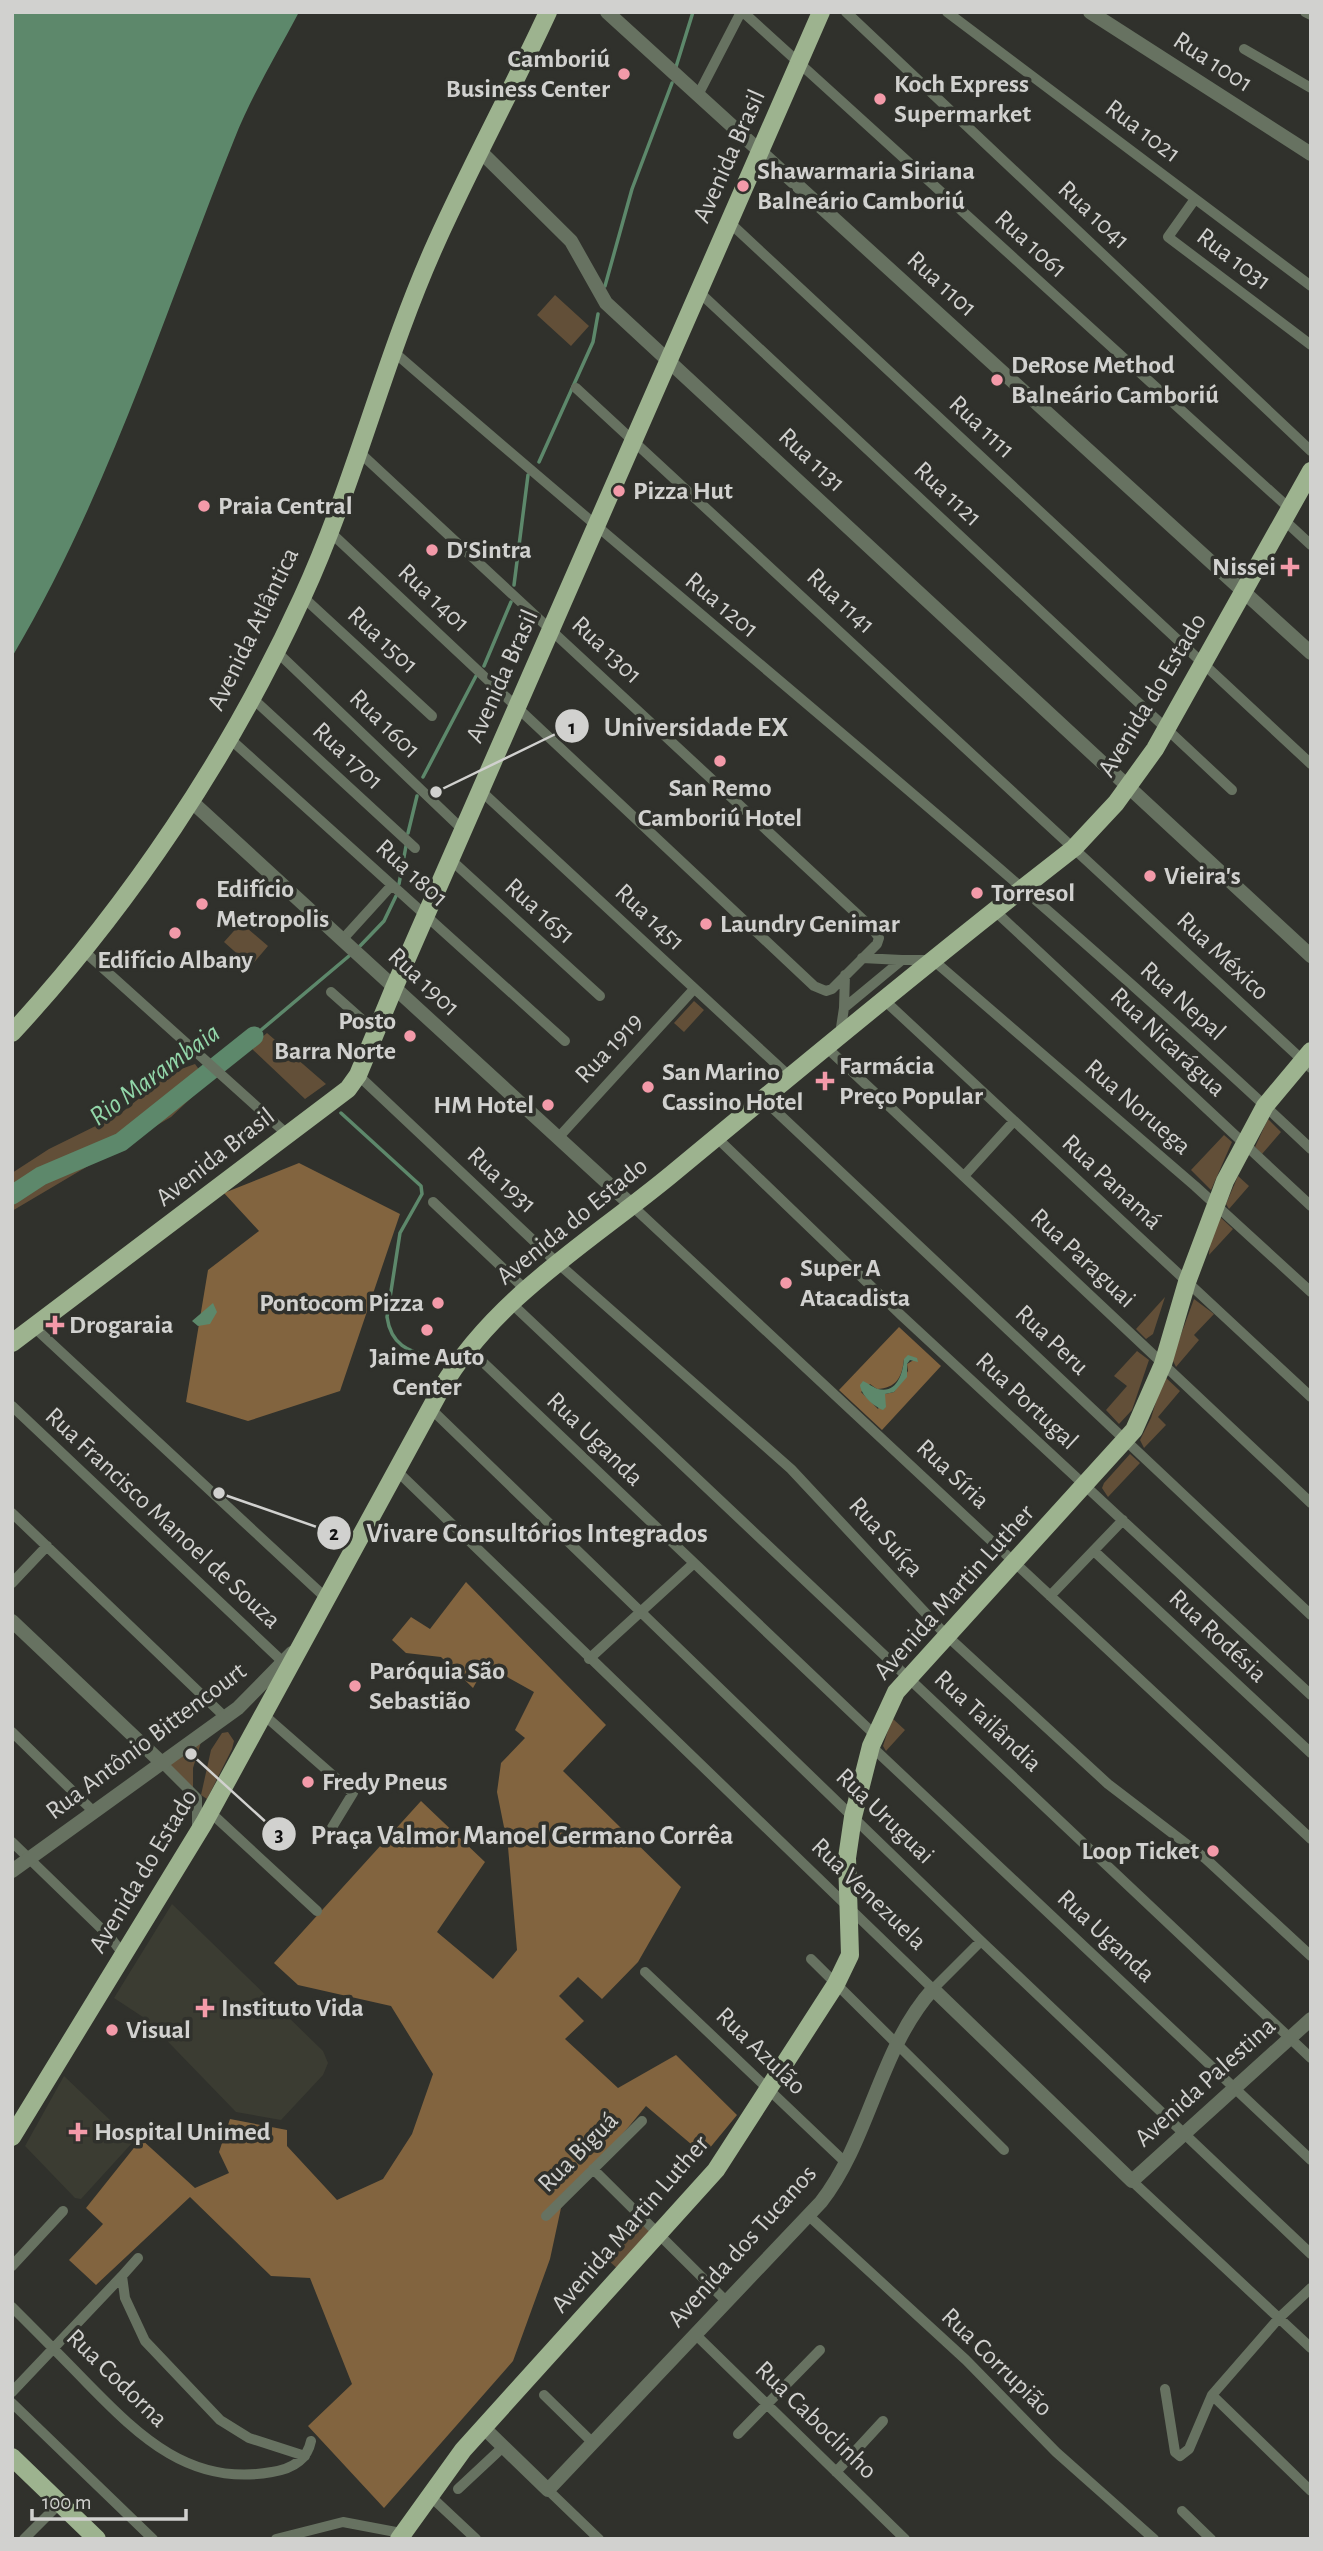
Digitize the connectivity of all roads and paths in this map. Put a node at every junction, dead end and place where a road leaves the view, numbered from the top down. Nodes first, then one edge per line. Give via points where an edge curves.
1 (548, 12) edge
2 (607, 12) edge
3 (742, 12) edge
4 (821, 12) edge
5 (846, 12) edge
6 (947, 12) edge
7 (1090, 12) edge
8 (1305, 12) edge
9 (1311, 15) edge
10 (1244, 49) dead end
11 (799, 64) junction
12 (1311, 88) edge
13 (698, 95) junction
14 (481, 152) junction
15 (760, 152) junction
16 (1311, 154) edge
17 (1195, 199) junction
18 (729, 222) junction
19 (1168, 237) junction
20 (1160, 247) dead end
21 (1311, 286) edge
22 (699, 292) junction
23 (1311, 345) edge
24 (394, 352) junction
25 (669, 360) junction
26 (576, 388) dead end
27 (634, 440) junction
28 (358, 451) junction
29 (1311, 451) edge
30 (1311, 471) edge
31 (1287, 514) junction
32 (595, 527) junction
33 (328, 530) junction
34 (1311, 545) edge
35 (1244, 592) junction
36 (303, 597) junction
37 (551, 628) junction
38 (276, 651) junction
39 (1311, 653) edge
40 (1203, 665) junction
41 (250, 697) junction
42 (517, 707) junction
43 (432, 716) dead end
44 (1166, 730) junction
45 (229, 738) junction
46 (1311, 764) edge
47 (1129, 787) junction
48 (480, 790) junction
49 (1232, 790) dead end
50 (190, 800) junction
51 (463, 830) junction
52 (415, 848) dead end
53 (1074, 848) junction
54 (450, 859) junction
55 (392, 885) junction
56 (1023, 888) junction
57 (995, 911) junction
58 (425, 916) junction
59 (342, 940) junction
60 (85, 952) junction
61 (1311, 956) edge
62 (862, 958) junction
63 (902, 960) junction
64 (933, 960) junction
65 (845, 975) junction
66 (814, 986) joint
67 (394, 988) junction
68 (695, 989) junction
69 (331, 992) dead end
70 (600, 996) dead end
71 (883, 999) junction
72 (844, 1008) junction
73 (376, 1032) junction
74 (12, 1033) edge
75 (840, 1034) junction
76 (565, 1041) dead end
77 (825, 1046) junction
78 (1308, 1060) edge
79 (358, 1075) junction
80 (789, 1076) junction
81 (763, 1099) junction
82 (1265, 1106) junction
83 (1014, 1121) junction
84 (287, 1134) junction
85 (716, 1137) junction
86 (558, 1138) junction
87 (1244, 1144) junction
88 (1311, 1149) edge
89 (964, 1176) junction
90 (433, 1202) dead end
91 (629, 1203) junction
92 (1215, 1204) junction
93 (1311, 1206) edge
94 (556, 1262) junction
95 (1187, 1282) junction
96 (527, 1290) junction
97 (1311, 1292) edge
98 (511, 1303) junction
99 (35, 1328) junction
100 (12, 1343) edge
101 (468, 1348) junction
102 (1163, 1364) junction
103 (1311, 1397) edge
104 (12, 1406) edge
105 (431, 1409) junction
106 (1126, 1441) junction
107 (398, 1472) junction
108 (1085, 1485) junction
109 (1311, 1503) edge
110 (12, 1513) edge
111 (1123, 1520) junction
112 (47, 1546) junction
113 (1094, 1551) junction
114 (1014, 1562) junction
115 (693, 1564) junction
116 (12, 1583) edge
117 (1050, 1596) junction
118 (326, 1598) junction
119 (641, 1612) junction
120 (1311, 1615) edge
121 (12, 1621) edge
122 (946, 1635) junction
123 (302, 1641) junction
124 (589, 1659) junction
125 (283, 1662) junction
126 (908, 1677) junction
127 (1311, 1695) edge
128 (264, 1714) junction
129 (225, 1717) junction
130 (12, 1732) edge
131 (873, 1741) junction
132 (1311, 1753) edge
133 (163, 1764) junction
134 (94, 1812) junction
135 (210, 1812) junction
136 (853, 1817) junction
137 (328, 1834) dead end
138 (196, 1836) junction
139 (1311, 1839) edge
140 (12, 1842) edge
141 (29, 1859) junction
142 (12, 1871) edge
143 (848, 1907) junction
144 (317, 1911) dead end
145 (981, 1941) junction
146 (123, 1954) junction
147 (1311, 1956) edge
148 (811, 1959) dead end
149 (645, 1972) dead end
150 (836, 1984) junction
151 (933, 1989) junction
152 (1311, 2019) edge
153 (1290, 2038) junction
154 (898, 2045) junction
155 (1311, 2058) edge
156 (1234, 2088) junction
157 (770, 2091) junction
158 (642, 2121) dead end
159 (1183, 2134) junction
160 (12, 2137) edge
161 (1004, 2150) dead end
162 (1311, 2160) edge
163 (846, 2163) junction
164 (593, 2169) junction
165 (1132, 2181) junction
166 (63, 2211) dead end
167 (546, 2216) dead end
168 (809, 2216) junction
169 (660, 2235) junction
170 (1311, 2254) edge
171 (138, 2258) dead end
172 (12, 2266) edge
173 (121, 2276) junction
174 (1311, 2288) edge
175 (727, 2302) junction
176 (12, 2307) edge
177 (1279, 2319) junction
178 (696, 2335) junction
179 (53, 2348) junction
180 (1311, 2348) edge
181 (820, 2350) dead end
182 (1165, 2389) dead end
183 (12, 2392) edge
184 (544, 2395) dead end
185 (1212, 2395) junction
186 (12, 2403) edge
187 (767, 2404) junction
188 (883, 2421) dead end
189 (483, 2427) junction
190 (738, 2434) dead end
191 (311, 2441) dead end
192 (593, 2443) junction
193 (503, 2447) junction
194 (305, 2456) junction
195 (12, 2457) edge
196 (836, 2472) junction
197 (458, 2489) dead end
198 (548, 2490) junction
199 (1311, 2491) edge
200 (428, 2494) junction
201 (60, 2502) junction
202 (1182, 2511) dead end
203 (365, 2524) junction
204 (399, 2537) edge
205 (24, 2539) edge
206 (97, 2539) edge
207 (153, 2539) edge
208 (276, 2539) edge
209 (379, 2539) edge
210 (476, 2539) edge
211 (599, 2539) edge
212 (905, 2539) edge
213 (1154, 2539) edge
214 (1211, 2539) edge

1 - 14 main road, Avenida Atlântica
2 - 13 street, Rua 1101
3 - 11 street, Rua 1061
3 - 13 street
4 - 11 main road, Avenida Brasil
5 - 29 street, Rua 1041
6 - 17 street, Rua 1021
7 - 16 street, Rua 1001
8 - 9 street
10 - 12 street
11 - 15 main road, Avenida Brasil
11 - 31 street, Rua 1061
13 - 15 street, Rua 1101
14 - 24 main road, Avenida Atlântica via 436,244
14 - 25 street, Rua 1131 via 570,242 606,303
15 - 18 main road, Avenida Brasil
15 - 35 street, Rua 1101
17 - 19 street, Rua 1031
17 - 21 street, Rua 1021
18 - 22 main road, Avenida Brasil
18 - 40 street, Rua 1111
19 - 20 street
19 - 23 street, Rua 1031
22 - 25 main road, Avenida Brasil
22 - 44 street, Rua 1121
24 - 28 main road, Avenida Atlântica
24 - 32 street, Rua 1201
25 - 27 main road, Avenida Brasil
25 - 47 street, Rua 1131
26 - 27 street, Rua 1141
27 - 32 main road, Avenida Brasil
27 - 53 street, Rua 1141
28 - 33 main road, Avenida Atlântica
28 - 37 street, Rua 1301
30 - 31 main road, Avenida do Estado
31 - 34 street, Rua 1061
31 - 35 main road, Avenida do Estado
32 - 37 main road, Avenida Brasil
32 - 56 street, Rua 1201
33 - 36 main road, Avenida Atlântica
33 - 42 street, Rua 1401
35 - 39 street, Rua 1101
35 - 40 main road, Avenida do Estado
36 - 38 main road, Avenida Atlântica
36 - 43 street, Rua 1501
37 - 42 main road, Avenida Brasil
37 - 62 street, Rua 1301 via 878,934 877,944
38 - 41 main road, Avenida Atlântica
38 - 51 street, Rua 1601
40 - 44 main road, Avenida do Estado
40 - 46 street, Rua 1111
41 - 45 main road, Avenida Atlântica
41 - 52 street, Rua 1701
42 - 48 main road, Avenida Brasil
42 - 66 street, Rua 1401
44 - 47 main road, Avenida do Estado
44 - 49 street, Rua 1121
45 - 50 main road, Avenida Atlântica
45 - 55 street, Rua 1801
47 - 53 main road, Avenida do Estado
47 - 61 street, Rua 1131
48 - 51 main road, Avenida Brasil
48 - 68 street, Rua 1451
50 - 59 street, Rua 1901
50 - 60 main road, Avenida Atlântica
51 - 54 main road, Avenida Brasil
53 - 56 main road, Avenida do Estado
53 - 78 street, Rua México
54 - 58 main road, Avenida Brasil
54 - 70 street, Rua 1651
55 - 58 street, Rua 1801
55 - 59 street
56 - 57 main road, Avenida do Estado
56 - 82 street, Rua Nepal
57 - 64 main road, Avenida do Estado
57 - 87 street, Rua Nicarágua
58 - 67 main road, Avenida Brasil
58 - 76 street, Rua 1801
59 - 67 street, Rua 1901
60 - 74 main road, Avenida Atlântica
60 - 84 street
62 - 63 street
62 - 65 street, Rua 1301
63 - 64 street
63 - 72 street
64 - 71 main road, Avenida do Estado
64 - 92 street, Rua Noruega
65 - 66 street, Rua 1301 via 826,991
65 - 72 street
67 - 73 main road, Avenida Brasil
67 - 86 street, Rua 1901
68 - 80 street, Rua 1451
68 - 86 street, Rua 1919
69 - 73 street
71 - 75 main road, Avenida do Estado
71 - 83 street, Rua Panamá
72 - 75 street
73 - 79 main road, Avenida Brasil
75 - 77 main road, Avenida do Estado
77 - 80 main road, Avenida do Estado
77 - 89 street, Rua Paraguai
78 - 82 main road, Avenida Martin Luther
79 - 84 main road, Avenida Brasil via 348,1089
79 - 94 street, Rua 1931
80 - 81 main road, Avenida do Estado
81 - 85 main road, Avenida do Estado
81 - 106 street, Rua Peru
82 - 87 main road, Avenida Martin Luther
82 - 88 street, Rua Nepal
83 - 89 street
83 - 95 street, Rua Panamá
84 - 99 main road, Avenida Brasil
85 - 91 main road, Avenida do Estado
85 - 108 street, Rua Portugal
86 - 91 street, Rua 1901
87 - 92 main road, Avenida Martin Luther
87 - 93 street, Rua Nicarágua
89 - 102 street, Rua Paraguai
90 - 96 street
91 - 94 main road, Avenida do Estado
91 - 114 street, Rua Síria
92 - 95 main road, Avenida Martin Luther
92 - 97 street, Rua Noruega
94 - 96 main road, Avenida do Estado
94 - 122 street, Rua Suíça via 791,1469
95 - 102 main road, Avenida Martin Luther
95 - 103 street, Rua Panamá
96 - 98 main road, Avenida do Estado
98 - 101 main road, Avenida do Estado
98 - 126 street, Rua Tailândia
99 - 100 main road, Avenida Brasil
99 - 118 street
101 - 105 main road, Avenida do Estado
101 - 115 street, Rua Uganda
102 - 106 main road, Avenida Martin Luther
102 - 109 street, Rua Paraguai
104 - 125 street, Rua Francisco Manoel de Souza
105 - 107 main road, Avenida do Estado
105 - 119 street, Rua Uruguai
106 - 108 main road, Avenida Martin Luther
106 - 120 street, Rua Peru
107 - 118 main road, Avenida do Estado
107 - 124 street, Rua Venezuela
108 - 111 street, Rua Portugal
108 - 114 main road, Avenida Martin Luther
110 - 112 street
111 - 113 street
111 - 127 street, Rua Portugal
112 - 116 street
112 - 129 street
113 - 117 street
113 - 132 street, Rua Rodésia
114 - 117 street, Rua Síria
114 - 122 main road, Avenida Martin Luther
115 - 119 street
115 - 131 street, Rua Uganda
117 - 139 street, Rua Síria
118 - 123 main road, Avenida do Estado
119 - 124 street
119 - 136 street, Rua Uruguai
121 - 133 street
122 - 126 main road, Avenida Martin Luther
122 - 147 street, Rua Suíça via 1108,1784 1206,1859
123 - 125 street, Rua Antônio Bittencourt
123 - 128 main road, Avenida do Estado
124 - 143 street, Rua Venezuela
125 - 129 street, Rua Antônio Bittencourt
126 - 131 main road, Avenida Martin Luther
126 - 153 street, Rua Tailândia
128 - 135 main road, Avenida do Estado
128 - 137 street via 353,1793
129 - 133 street, Rua Antônio Bittencourt
130 - 134 street
131 - 136 main road, Avenida Martin Luther
131 - 156 street, Rua Uganda
133 - 134 street, Rua Antônio Bittencourt
133 - 138 street via 197,1798
134 - 141 street, Rua Antônio Bittencourt
135 - 138 main road, Avenida do Estado
135 - 144 street
136 - 143 main road, Avenida Martin Luther via 847,1858
136 - 145 street, Rua Uruguai
138 - 146 main road, Avenida do Estado
140 - 141 street
141 - 142 street, Rua Antônio Bittencourt
141 - 146 street
143 - 150 main road, Avenida Martin Luther via 850,1955
143 - 151 street, Rua Venezuela
145 - 151 street, Avenida dos Tucanos
145 - 159 street, Rua Uruguai
146 - 160 main road, Avenida do Estado
148 - 150 street
149 - 157 street, Rua Azulão
150 - 154 street
150 - 157 main road, Avenida Martin Luther
151 - 154 street, Avenida dos Tucanos
151 - 165 street, Rua Venezuela
152 - 153 street, Avenida Palestina
153 - 155 street, Rua Tailândia
153 - 156 street, Avenida Palestina
154 - 161 street
154 - 163 street, Avenida dos Tucanos
156 - 159 street, Avenida Palestina
156 - 162 street, Rua Uganda
157 - 163 street, Rua Azulão
157 - 169 main road, Avenida Martin Luther via 716,2170
158 - 164 street, Rua Biguá
159 - 165 street, Avenida Palestina
159 - 170 street, Rua Uruguai
163 - 168 street, Avenida dos Tucanos
164 - 167 street, Rua Biguá
164 - 169 street
165 - 177 street, Rua Venezuela
166 - 172 street
168 - 175 street, Avenida dos Tucanos
168 - 213 street, Rua Corrupião
169 - 175 street
169 - 189 main road, Avenida Martin Luther
171 - 173 street
173 - 179 street
173 - 194 street via 125,2298 145,2341 220,2420 248,2438
174 - 177 street
175 - 178 street, Avenida dos Tucanos
176 - 179 street, Rua Codorna
177 - 180 street, Rua Venezuela
177 - 185 street
178 - 187 street, Rua Caboclinho
178 - 192 street, Avenida dos Tucanos
179 - 183 street
179 - 194 street, Rua Codorna via 135,2431 177,2458 236,2474 282,2470
181 - 187 street
182 - 185 street via 1175,2452 1180,2456 1189,2449
184 - 192 street
185 - 199 street
186 - 207 street
187 - 190 street
187 - 196 street, Rua Caboclinho
188 - 196 street
189 - 193 street
189 - 200 main road, Avenida Martin Luther
191 - 194 street
192 - 198 street, Avenida dos Tucanos
193 - 197 street
193 - 198 street
195 - 201 main road
196 - 212 street, Rua Caboclinho
198 - 211 street
200 - 204 main road, Avenida Martin Luther
200 - 210 street
201 - 205 street
201 - 206 main road
202 - 214 street
203 - 204 street
203 - 208 street via 336,2523
203 - 209 street

